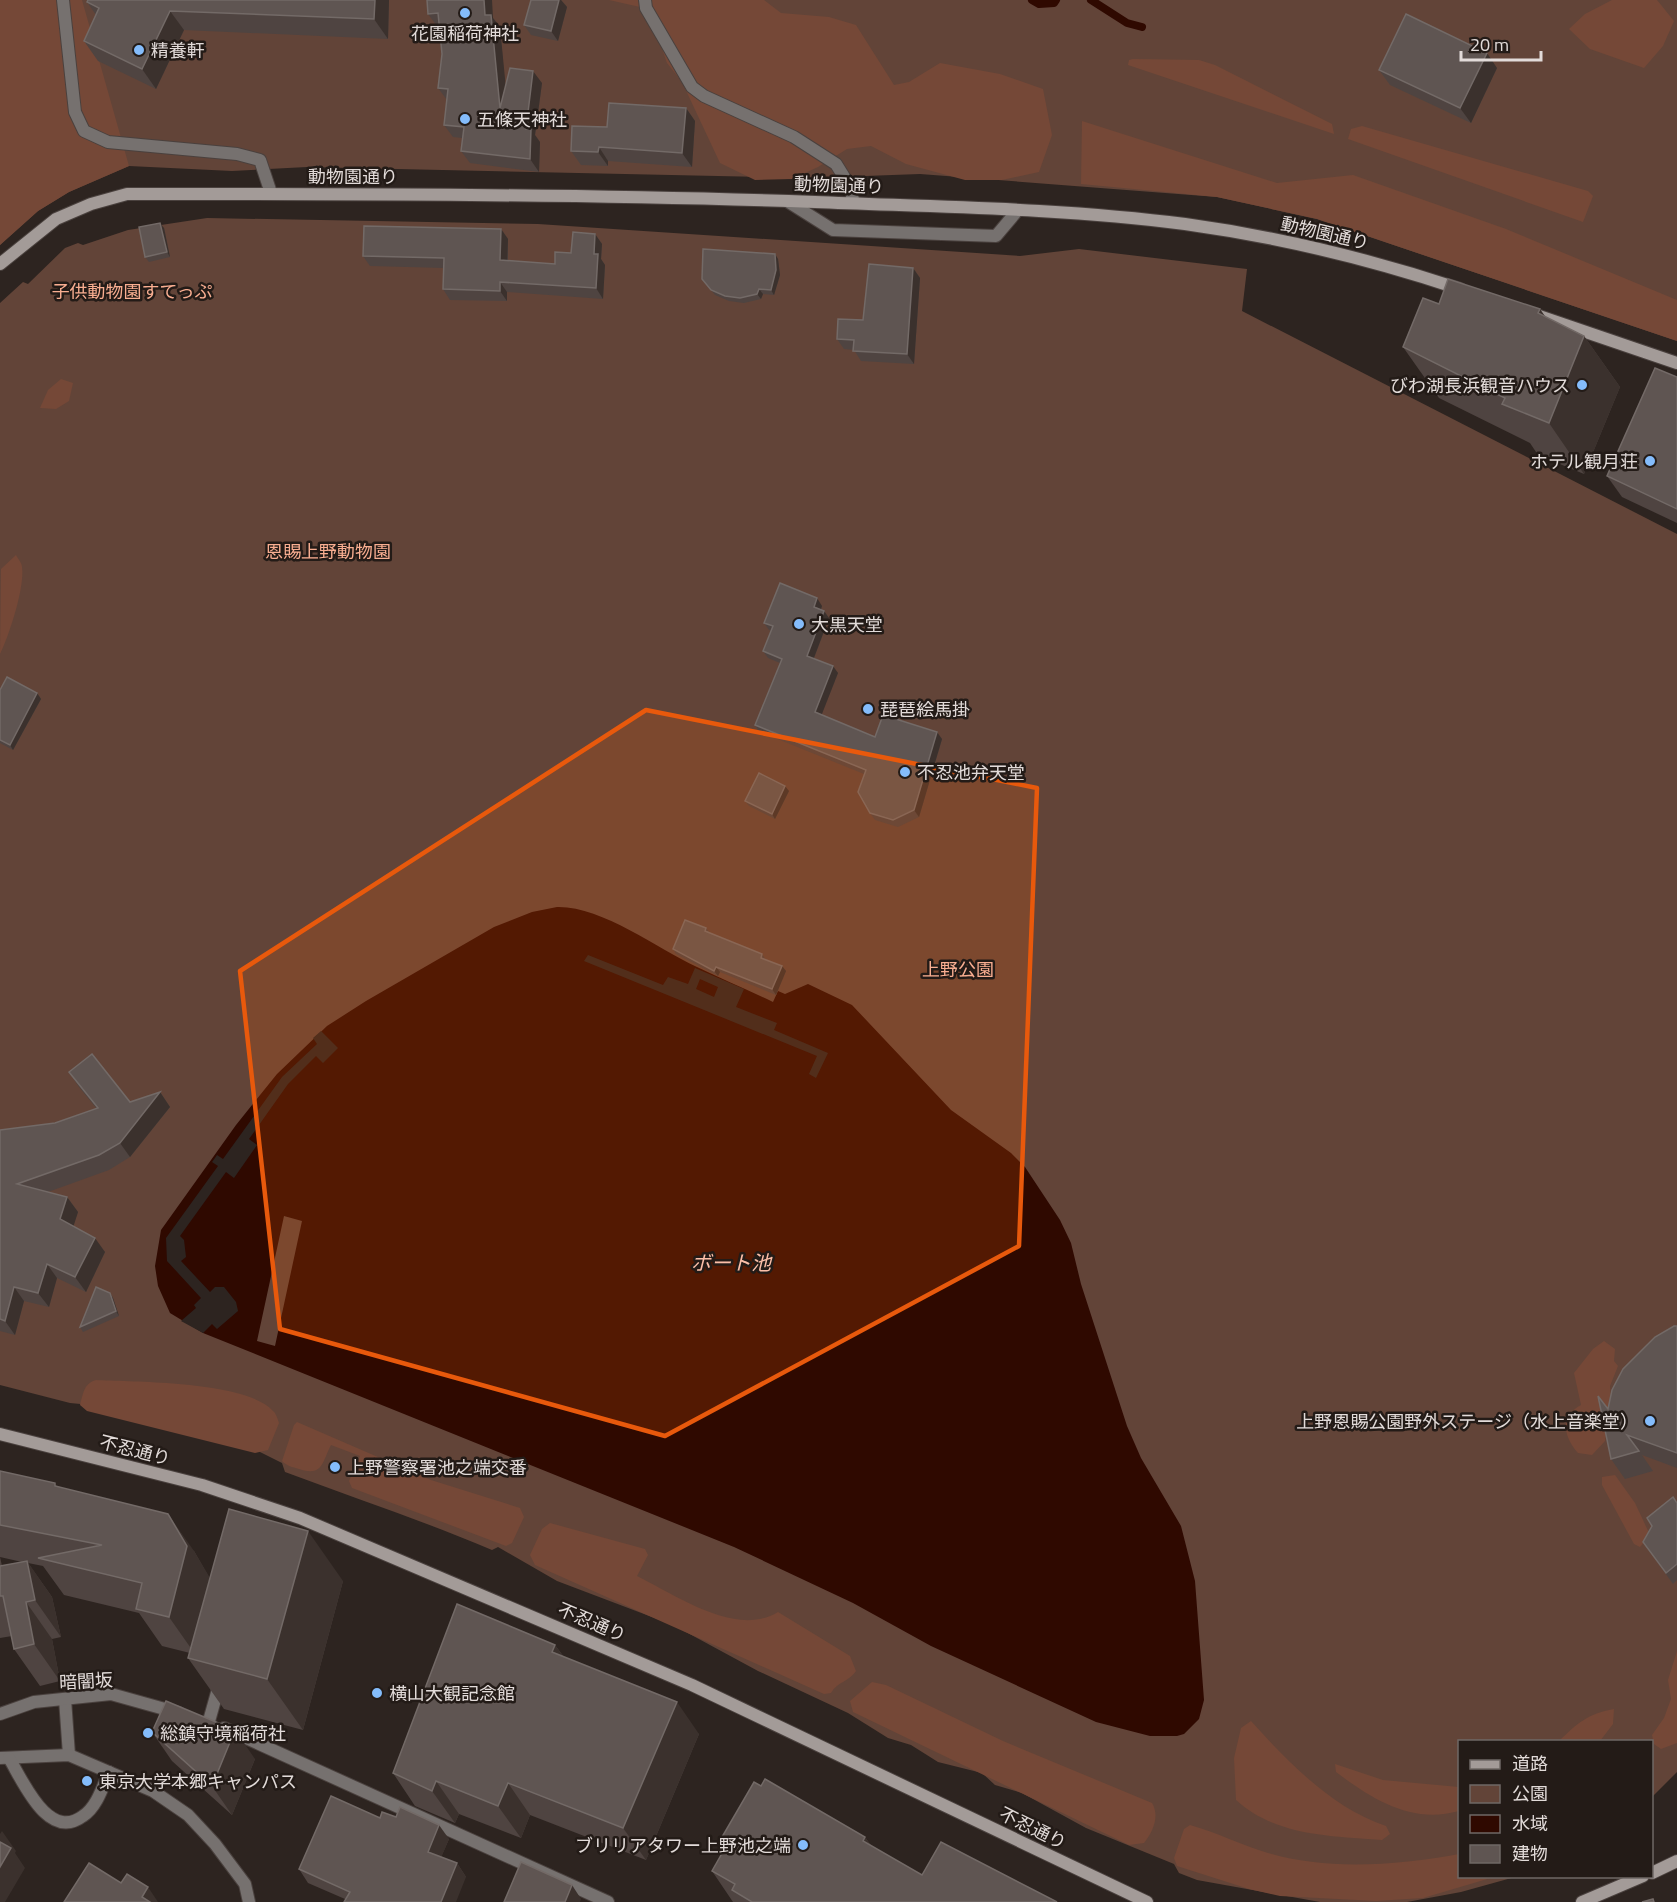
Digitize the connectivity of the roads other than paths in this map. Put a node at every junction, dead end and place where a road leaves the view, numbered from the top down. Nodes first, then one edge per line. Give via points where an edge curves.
1 (63, 0) edge
2 (645, 0) edge
3 (271, 193) junction
4 (788, 201) junction
5 (854, 203) junction
6 (1017, 211) junction
7 (0, 264) edge
8 (1476, 295) edge
9 (1521, 310) edge
10 (1677, 363) edge
11 (0, 1434) edge
12 (222, 1671) edge
13 (64, 1699) junction
14 (0, 1714) edge
15 (197, 1718) junction
16 (69, 1755) junction
17 (5, 1758) edge
18 (109, 1772) junction
19 (1677, 1861) edge
20 (1653, 1873) edge
21 (1638, 1878) edge
22 (1141, 1901) edge
23 (249, 1902) edge
24 (608, 1902) edge
25 (1582, 1902) edge

1 - 3 street via 75,112 84,131 108,142 237,154 260,160
2 - 5 street via 692,87 794,136 836,164 849,185
3 - 4 street, 動物園通り
3 - 7 street, 動物園通り via 127,194 56,219
4 - 5 street, 動物園通り
4 - 6 street via 833,230 996,236
5 - 6 street, 動物園通り
6 - 8 street, 動物園通り via 1182,224 1250,234 1349,255
9 - 10 street
11 - 22 street, 不忍通り via 202,1485 692,1684
12 - 15 street
13 - 14 street, 暗闇坂 via 34,1702
13 - 15 street, 暗闇坂 via 111,1694
13 - 16 street
15 - 24 street, 暗闇坂
16 - 17 street
16 - 18 street
17 - 18 street via 39,1808 52,1819 67,1823 89,1810
18 - 23 street via 153,1791 188,1815 245,1884
19 - 20 street
21 - 25 street

